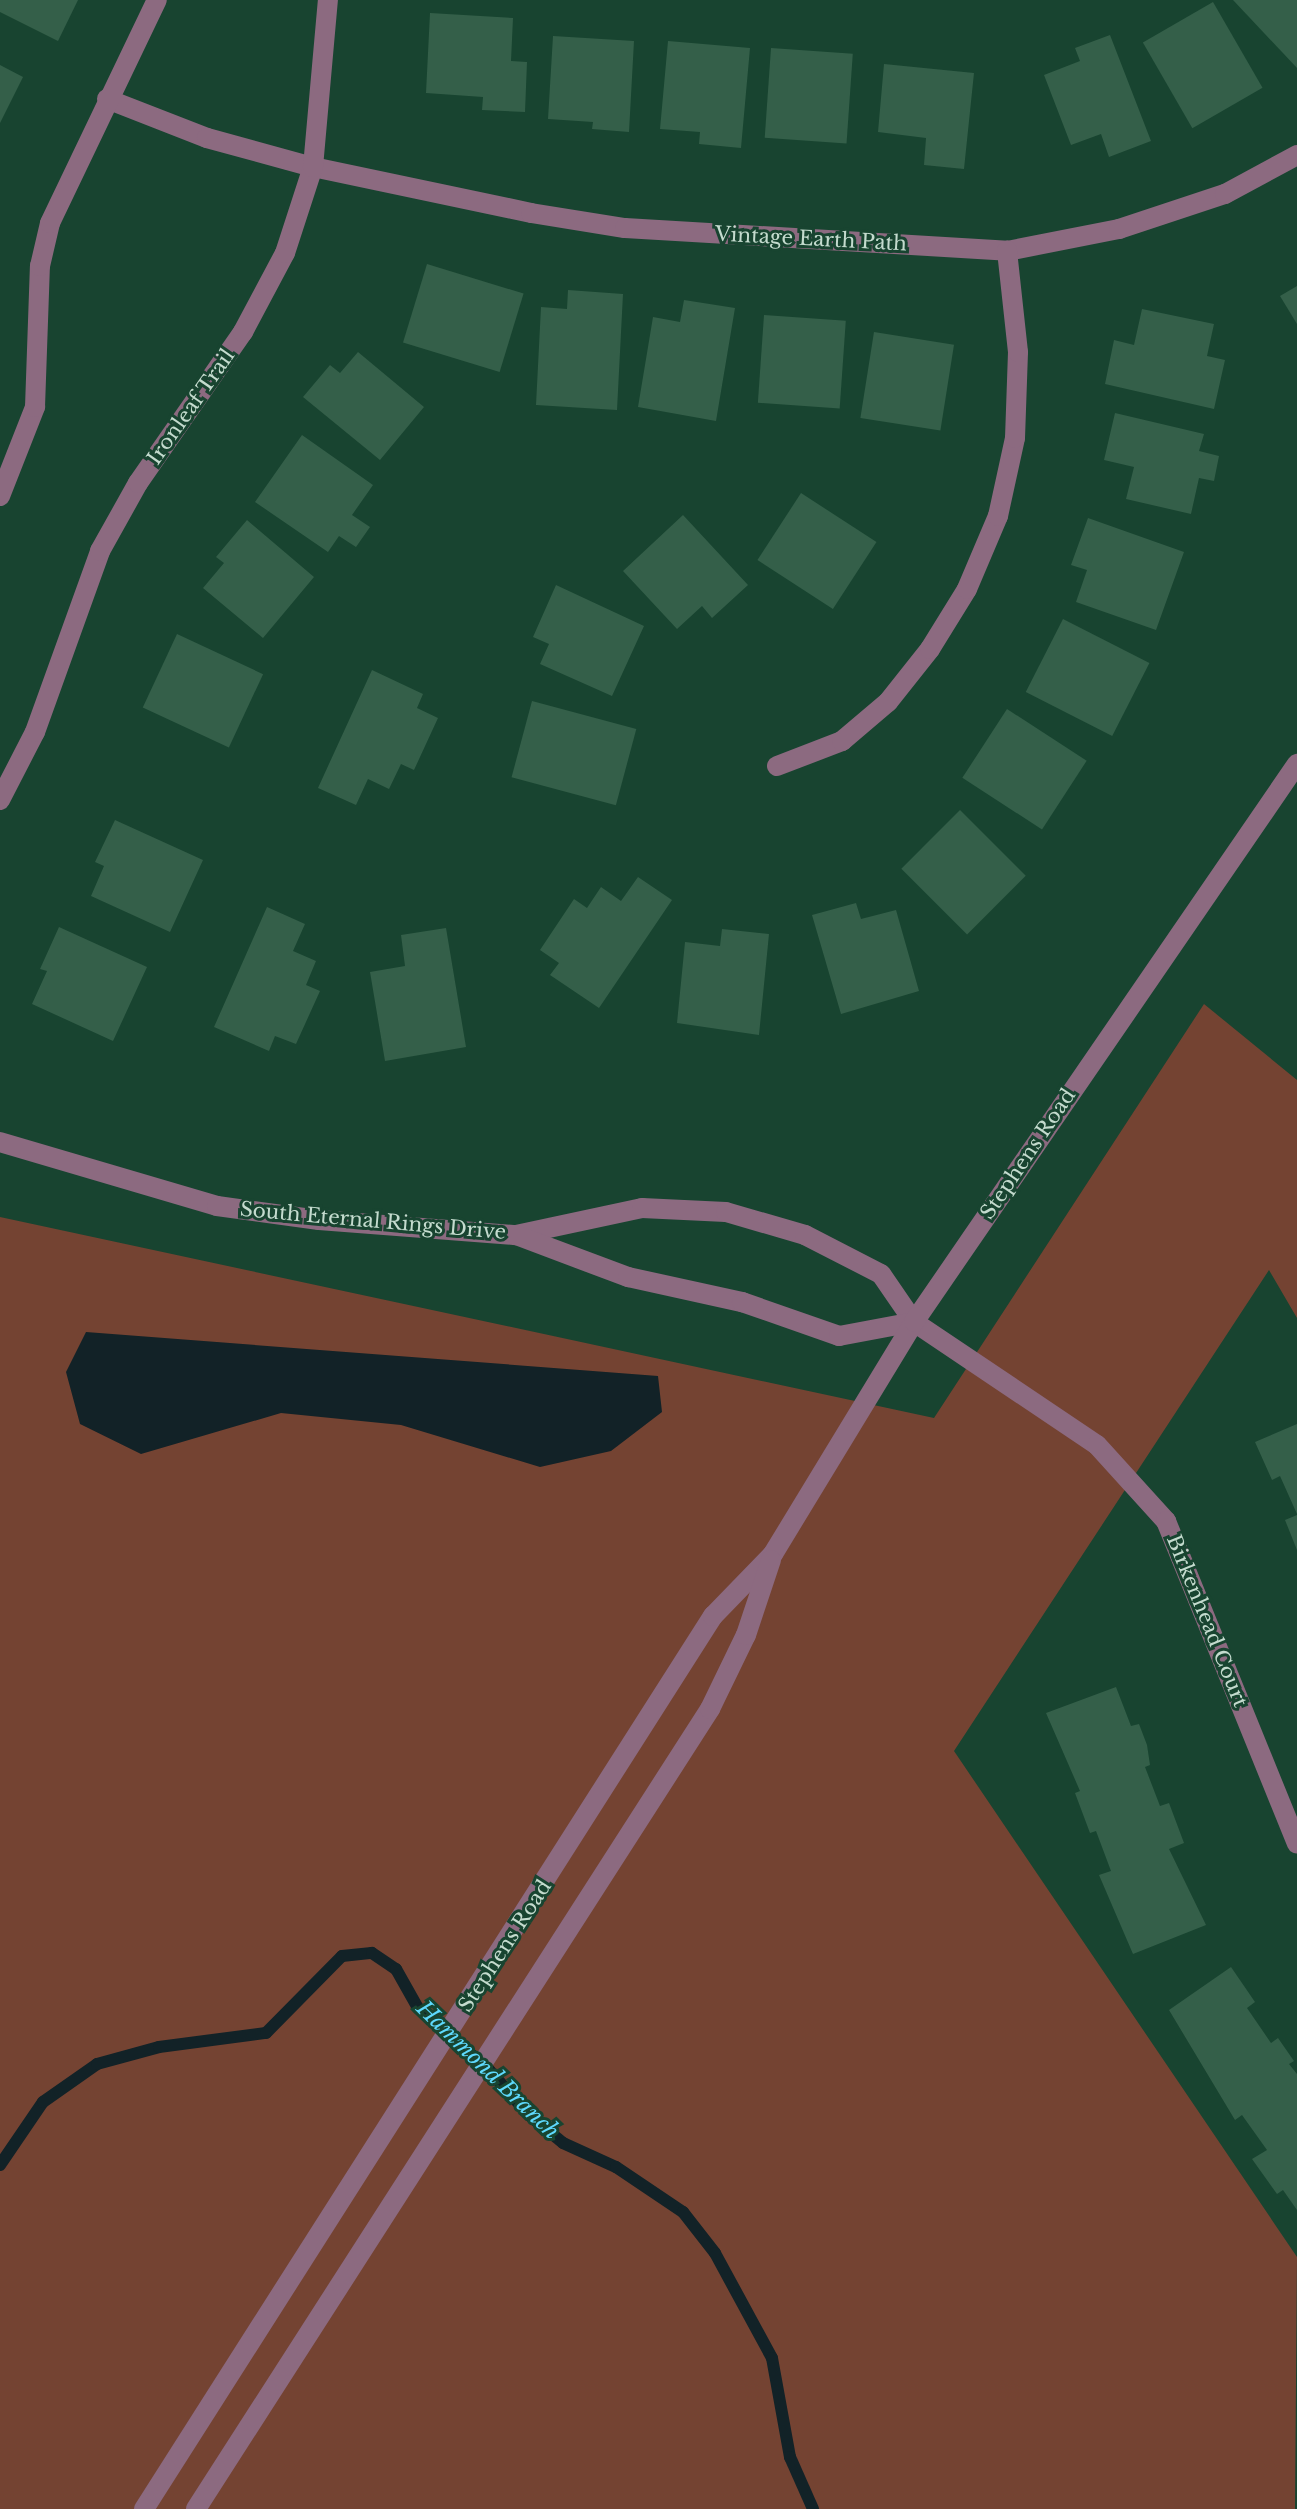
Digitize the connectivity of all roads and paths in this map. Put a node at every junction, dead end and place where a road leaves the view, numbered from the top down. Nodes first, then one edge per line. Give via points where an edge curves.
1 (157, 0) edge
2 (328, 0) edge
3 (107, 99) junction
4 (1297, 155) edge
5 (313, 167) junction
6 (1007, 251) junction
7 (0, 496) edge
8 (1297, 764) edge
9 (777, 766) dead end
10 (0, 800) edge
11 (0, 1142) edge
12 (516, 1235) junction
13 (914, 1322) junction
14 (773, 1554) junction
15 (1297, 1843) edge
16 (144, 2509) edge
17 (196, 2509) edge

1 - 3 street
2 - 5 street, Ironleaf Trail
3 - 5 street, Vintage Earth Path via 207,138
3 - 7 street via 50,223 40,266 35,407
4 - 6 street, Vintage Earth Path via 1225,194 1149,219
5 - 6 street, Vintage Earth Path via 625,228
5 - 10 street, Ironleaf Trail via 285,253 243,332 138,483 100,551 35,732
6 - 9 street via 1018,352 1015,438 998,516 967,589 930,649 888,702 842,741
8 - 13 street, Stephens Road
11 - 12 street, South Eternal Rings Drive via 217,1206 319,1220
12 - 13 street, South Eternal Rings Drive via 628,1277 742,1302 839,1336
12 - 13 street, South Eternal Rings Drive via 642,1208 726,1212 805,1235 881,1274
13 - 14 street, Stephens Road
13 - 15 street, Birkenhead Court via 1097,1445 1166,1521
14 - 16 street, Stephens Road via 713,1616
14 - 17 street, Stephens Road via 746,1635 710,1709

